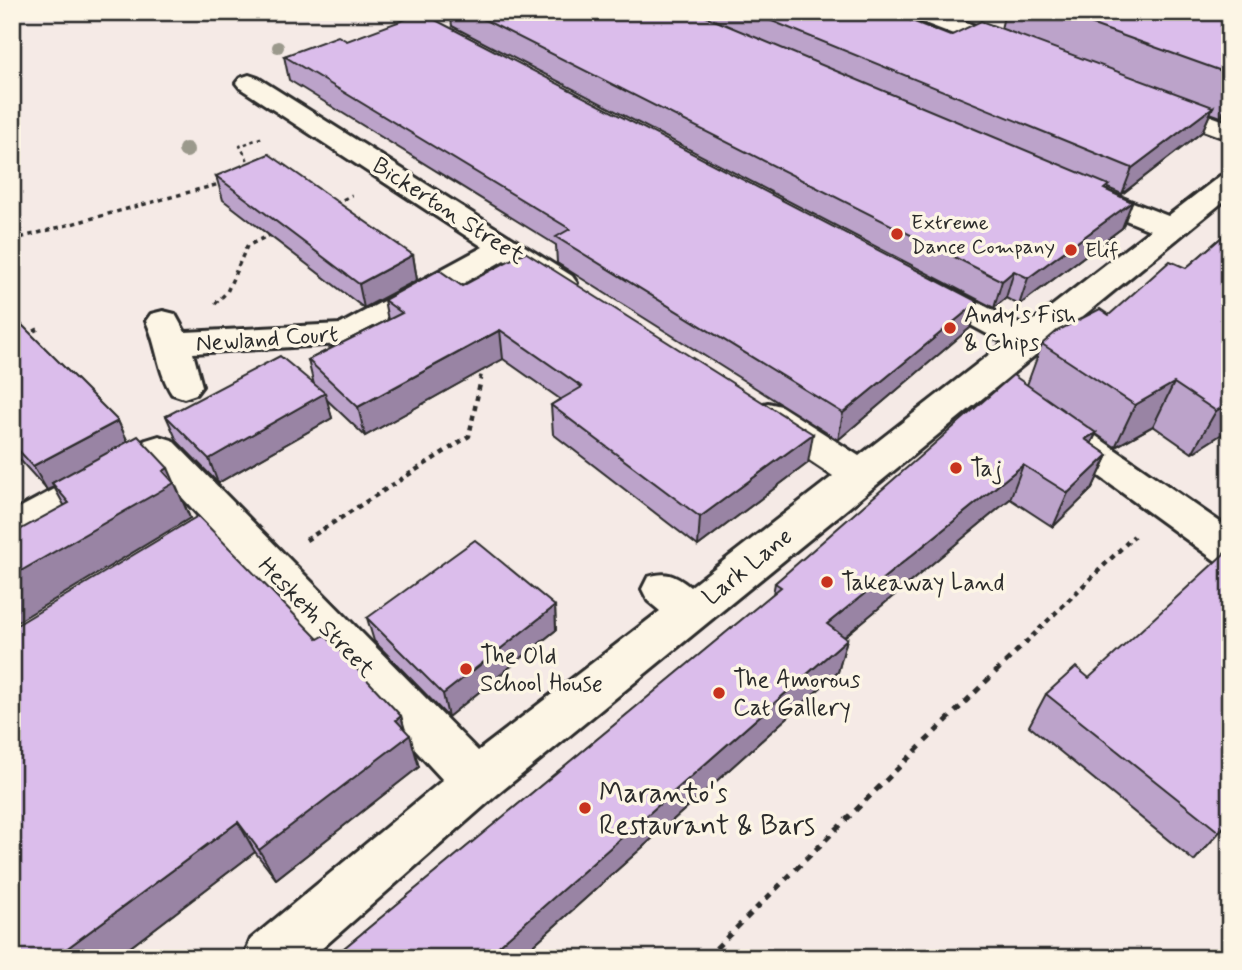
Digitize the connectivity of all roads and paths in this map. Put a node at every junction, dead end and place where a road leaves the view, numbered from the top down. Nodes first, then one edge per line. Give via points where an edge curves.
1 (918, 12) edge
2 (1035, 57) edge
3 (249, 83) dead end
4 (1139, 97) edge
5 (306, 119) junction
6 (1230, 132) edge
7 (256, 174) edge
8 (394, 175) junction
9 (230, 181) edge
10 (1055, 181) edge
11 (1230, 182) edge
12 (333, 205) edge
13 (284, 228) edge
14 (1170, 228) junction
15 (12, 240) edge
16 (505, 247) junction
17 (901, 275) edge
18 (587, 300) edge
19 (42, 327) dead end
20 (169, 333) junction
21 (22, 336) edge
22 (1028, 342) junction
23 (484, 360) edge
24 (984, 377) junction
25 (184, 386) dead end
26 (740, 397) edge
27 (860, 475) junction
28 (1167, 503) junction
29 (12, 530) edge
30 (1230, 550) edge
31 (266, 564) junction
32 (476, 782) junction
33 (270, 958) edge
34 (706, 958) edge

1 - 2 street
3 - 5 street, Bickerton Street
4 - 6 street
5 - 7 path via 240,146
5 - 8 street, Bickerton Street
8 - 12 path
8 - 16 street, Bickerton Street
9 - 15 path
10 - 14 street
11 - 14 street, Lark Lane
13 - 20 path via 247,246 227,292
14 - 22 street, Lark Lane
16 - 18 street, Bickerton Street
16 - 20 street, Newland Court via 347,335 246,338
17 - 22 street
19 - 21 path
20 - 25 street, Newland Court
22 - 24 street, Lark Lane
23 - 31 path via 469,436
24 - 27 street, Lark Lane
24 - 28 street
26 - 27 street
27 - 32 street, Lark Lane via 676,600
28 - 30 street
28 - 34 path
29 - 31 street, Hesketh Street via 159,449 207,532
31 - 32 street, Hesketh Street
32 - 33 street, Lark Lane

